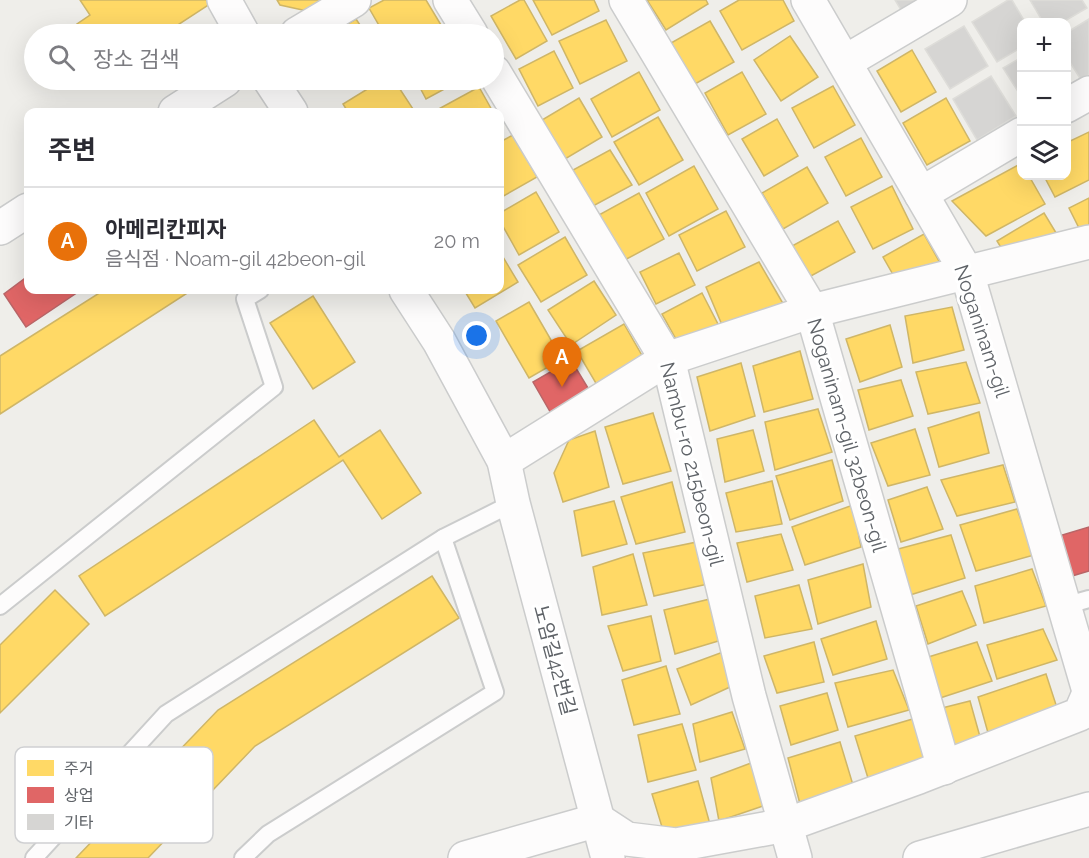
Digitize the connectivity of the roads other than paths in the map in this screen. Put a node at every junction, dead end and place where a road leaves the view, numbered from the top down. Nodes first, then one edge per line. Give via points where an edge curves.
1 (224, 0) edge
2 (354, 0) edge
3 (450, 0) edge
4 (626, 0) edge
5 (808, 0) edge
6 (950, 0) edge
7 (237, 24) edge
8 (314, 24) edge
9 (465, 24) edge
10 (845, 62) junction
11 (504, 89) edge
12 (209, 90) edge
13 (277, 90) edge
14 (1089, 93) edge
15 (1071, 103) edge
16 (181, 108) edge
17 (288, 108) edge
18 (1017, 137) edge
19 (921, 194) junction
20 (24, 213) edge
21 (0, 228) edge
22 (1089, 242) edge
23 (967, 273) junction
24 (253, 294) edge
25 (409, 294) edge
26 (812, 311) junction
27 (667, 359) junction
28 (504, 461) junction
29 (513, 503) junction
30 (443, 538) junction
31 (1077, 603) edge
32 (0, 606) edge
33 (1089, 692) edge
34 (136, 747) edge
35 (944, 768) junction
36 (1089, 809) edge
37 (598, 820) junction
38 (786, 825) junction
39 (48, 843) edge
40 (34, 858) edge
41 (243, 858) edge
42 (465, 858) edge
43 (608, 858) edge
44 (795, 858) edge
45 (920, 858) edge

1 - 7 street
2 - 8 street
3 - 9 street
4 - 26 street, Noganinam-gil 32beon-gil
5 - 10 street, Noganinam-gil
6 - 10 street
10 - 19 street, Noganinam-gil
11 - 27 street, Nambu-ro 215beon-gil
12 - 16 street
13 - 17 street
14 - 15 street
18 - 19 street
19 - 23 street, Noganinam-gil
20 - 21 street
22 - 23 street
23 - 26 street
23 - 31 street, Noganinam-gil
24 - 32 lane via 245,299 274,387
25 - 28 street, 노암길42번길 via 439,340
26 - 27 street
26 - 35 street, Noganinam-gil 32beon-gil
27 - 28 street
27 - 38 street, Nambu-ro 215beon-gil via 749,696
28 - 29 street, 노암길42번길
29 - 30 lane
29 - 37 street, 노암길42번길
30 - 34 lane via 166,714
30 - 41 lane via 495,692 268,834
31 - 33 street, Noganinam-gil
33 - 35 street, Noganinam-gil via 1080,714
35 - 38 street, Noganinam-gil
36 - 45 street
37 - 38 street, Noganinam-gil via 627,839 676,845
37 - 42 street
37 - 43 street, 노암길42번길
38 - 44 street, Nambu-ro 215beon-gil
39 - 40 lane

